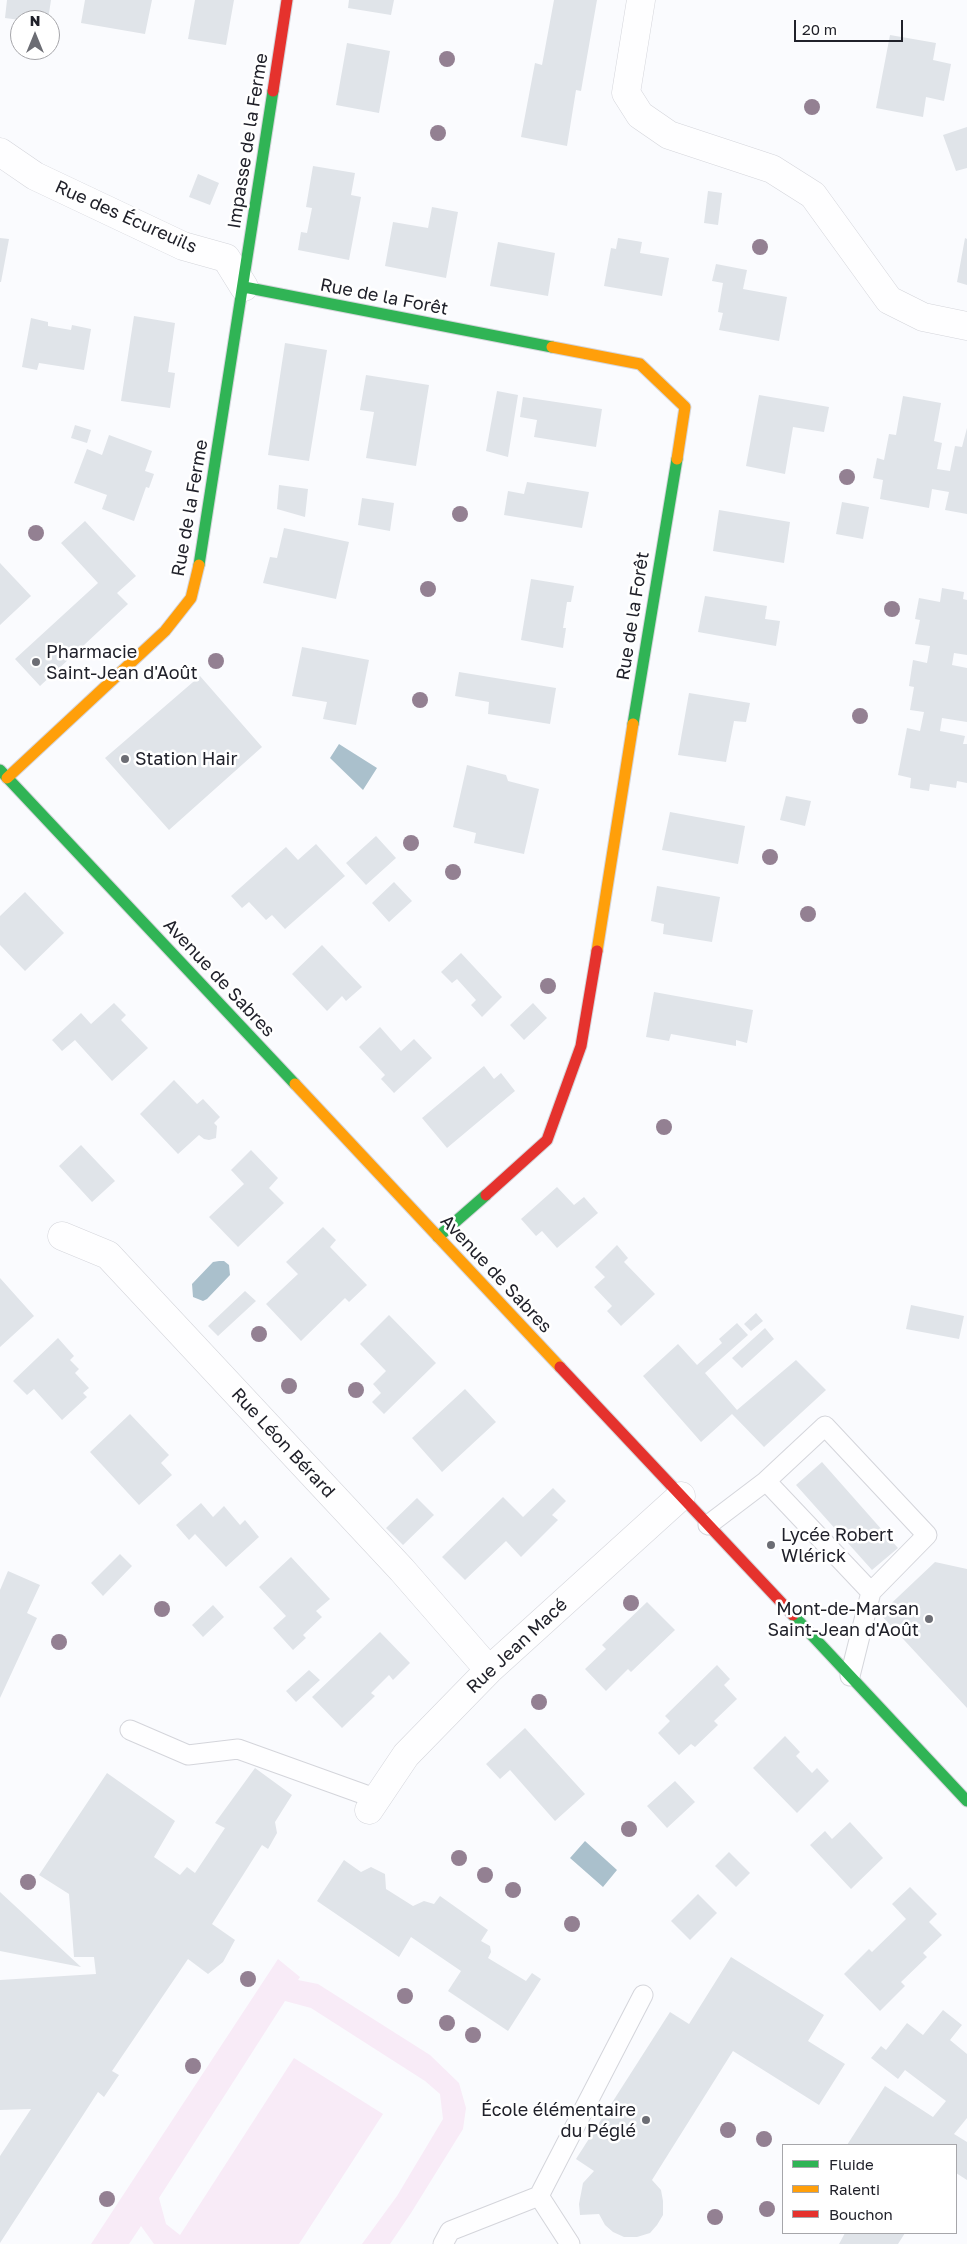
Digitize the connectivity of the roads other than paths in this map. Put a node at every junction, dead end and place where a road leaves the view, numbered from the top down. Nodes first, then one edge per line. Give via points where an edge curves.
1 (287, 0) edge
2 (641, 0) edge
3 (0, 152) edge
4 (244, 287) junction
5 (967, 326) edge
6 (3, 774) edge
7 (62, 1236) dead end
8 (438, 1237) junction
9 (766, 1481) junction
10 (681, 1496) junction
11 (708, 1525) junction
12 (871, 1592) junction
13 (489, 1670) junction
14 (850, 1676) junction
15 (130, 1730) dead end
16 (967, 1801) edge
17 (373, 1805) joint
18 (643, 1995) dead end
19 (539, 2196) junction
20 (443, 2244) edge
21 (570, 2244) edge

1 - 4 street, Impasse de la Ferme
2 - 5 street via 626,93 640,115 669,135 772,169 813,194 889,300 923,317
3 - 4 street, Rue des Écureuils via 35,176 183,246 226,258
4 - 6 street, Rue de la Ferme via 196,584 191,598 165,631
4 - 8 street, Rue de la Forêt via 640,364 685,407 581,1046 547,1140
6 - 8 street, Avenue de Sabres
7 - 13 street, Rue Léon Bérard via 108,1254 402,1570
8 - 10 street, Avenue de Sabres
9 - 11 lane
9 - 12 lane
9 - 12 lane via 825,1426 927,1535
10 - 11 street, Avenue de Sabres
10 - 13 street, Rue Jean Macé
11 - 14 street, Avenue de Sabres
12 - 14 lane
13 - 17 street, Rue Jean Macé via 406,1754
14 - 16 street, Avenue de Sabres
15 - 17 lane via 188,1754 238,1749
18 - 19 lane
19 - 20 lane via 450,2231
19 - 21 lane

